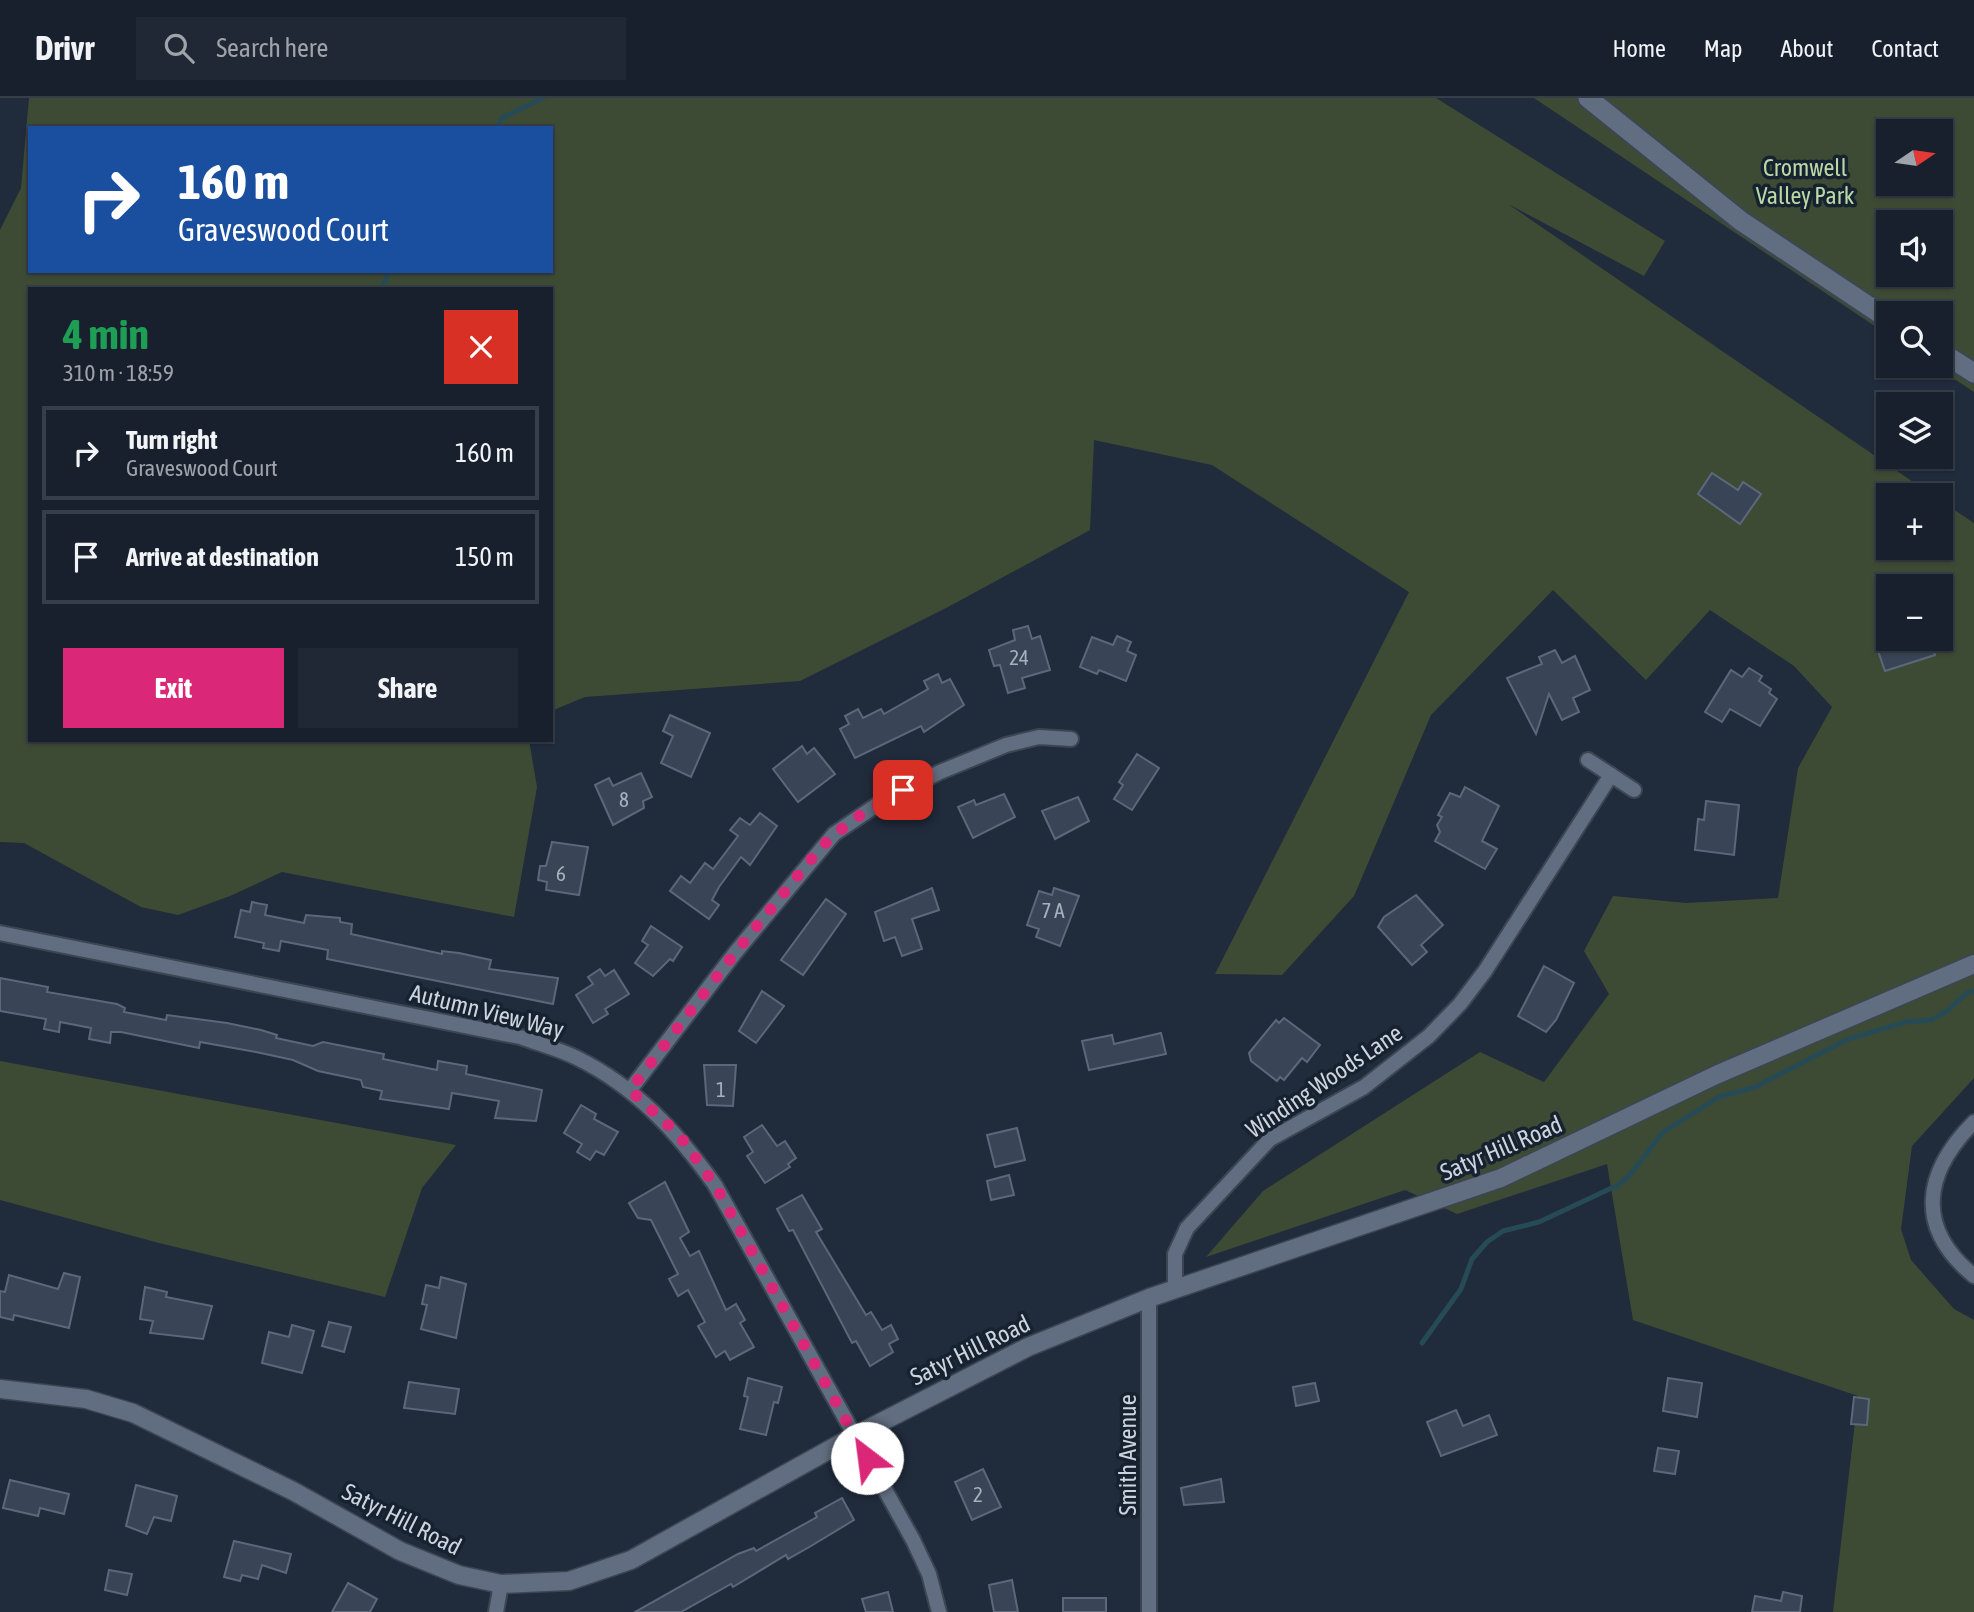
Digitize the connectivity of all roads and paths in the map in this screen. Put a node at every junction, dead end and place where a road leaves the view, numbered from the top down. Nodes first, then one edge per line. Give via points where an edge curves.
1 (1588, 98) edge
2 (1876, 311) edge
3 (1953, 360) edge
4 (1974, 373) edge
5 (1071, 739) dead end
6 (1588, 760) dead end
7 (1611, 775) junction
8 (1634, 790) dead end
9 (0, 933) edge
10 (1974, 964) edge
11 (630, 1090) junction
12 (1974, 1122) edge
13 (1974, 1276) edge
14 (1175, 1290) junction
15 (1149, 1298) junction
16 (0, 1390) edge
17 (854, 1436) junction
18 (501, 1584) junction
19 (496, 1612) edge
20 (939, 1612) edge
21 (1149, 1612) edge

1 - 2 main road via 1741,221
3 - 4 main road
5 - 11 street via 1040,737 1006,745 884,800 834,834
6 - 7 street
7 - 8 street
7 - 14 street, Winding Woods Lane via 1460,1004 1364,1087 1270,1139 1187,1228 1175,1254
9 - 11 street, Autumn View Way via 520,1037 576,1057
10 - 14 street, Satyr Hill Road via 1716,1074 1501,1178
11 - 17 street, Autumn View Way via 679,1135 715,1185
12 - 13 street via 1941,1163 1932,1202 1942,1243
14 - 15 street, Satyr Hill Road
15 - 17 street, Satyr Hill Road via 1028,1347
15 - 21 street, Smith Avenue
16 - 18 street, Satyr Hill Road via 86,1399 133,1413 293,1491 425,1563
17 - 18 street, Satyr Hill Road via 631,1560 569,1581
17 - 20 street, Autumn View Way via 913,1540 929,1574
18 - 19 street

